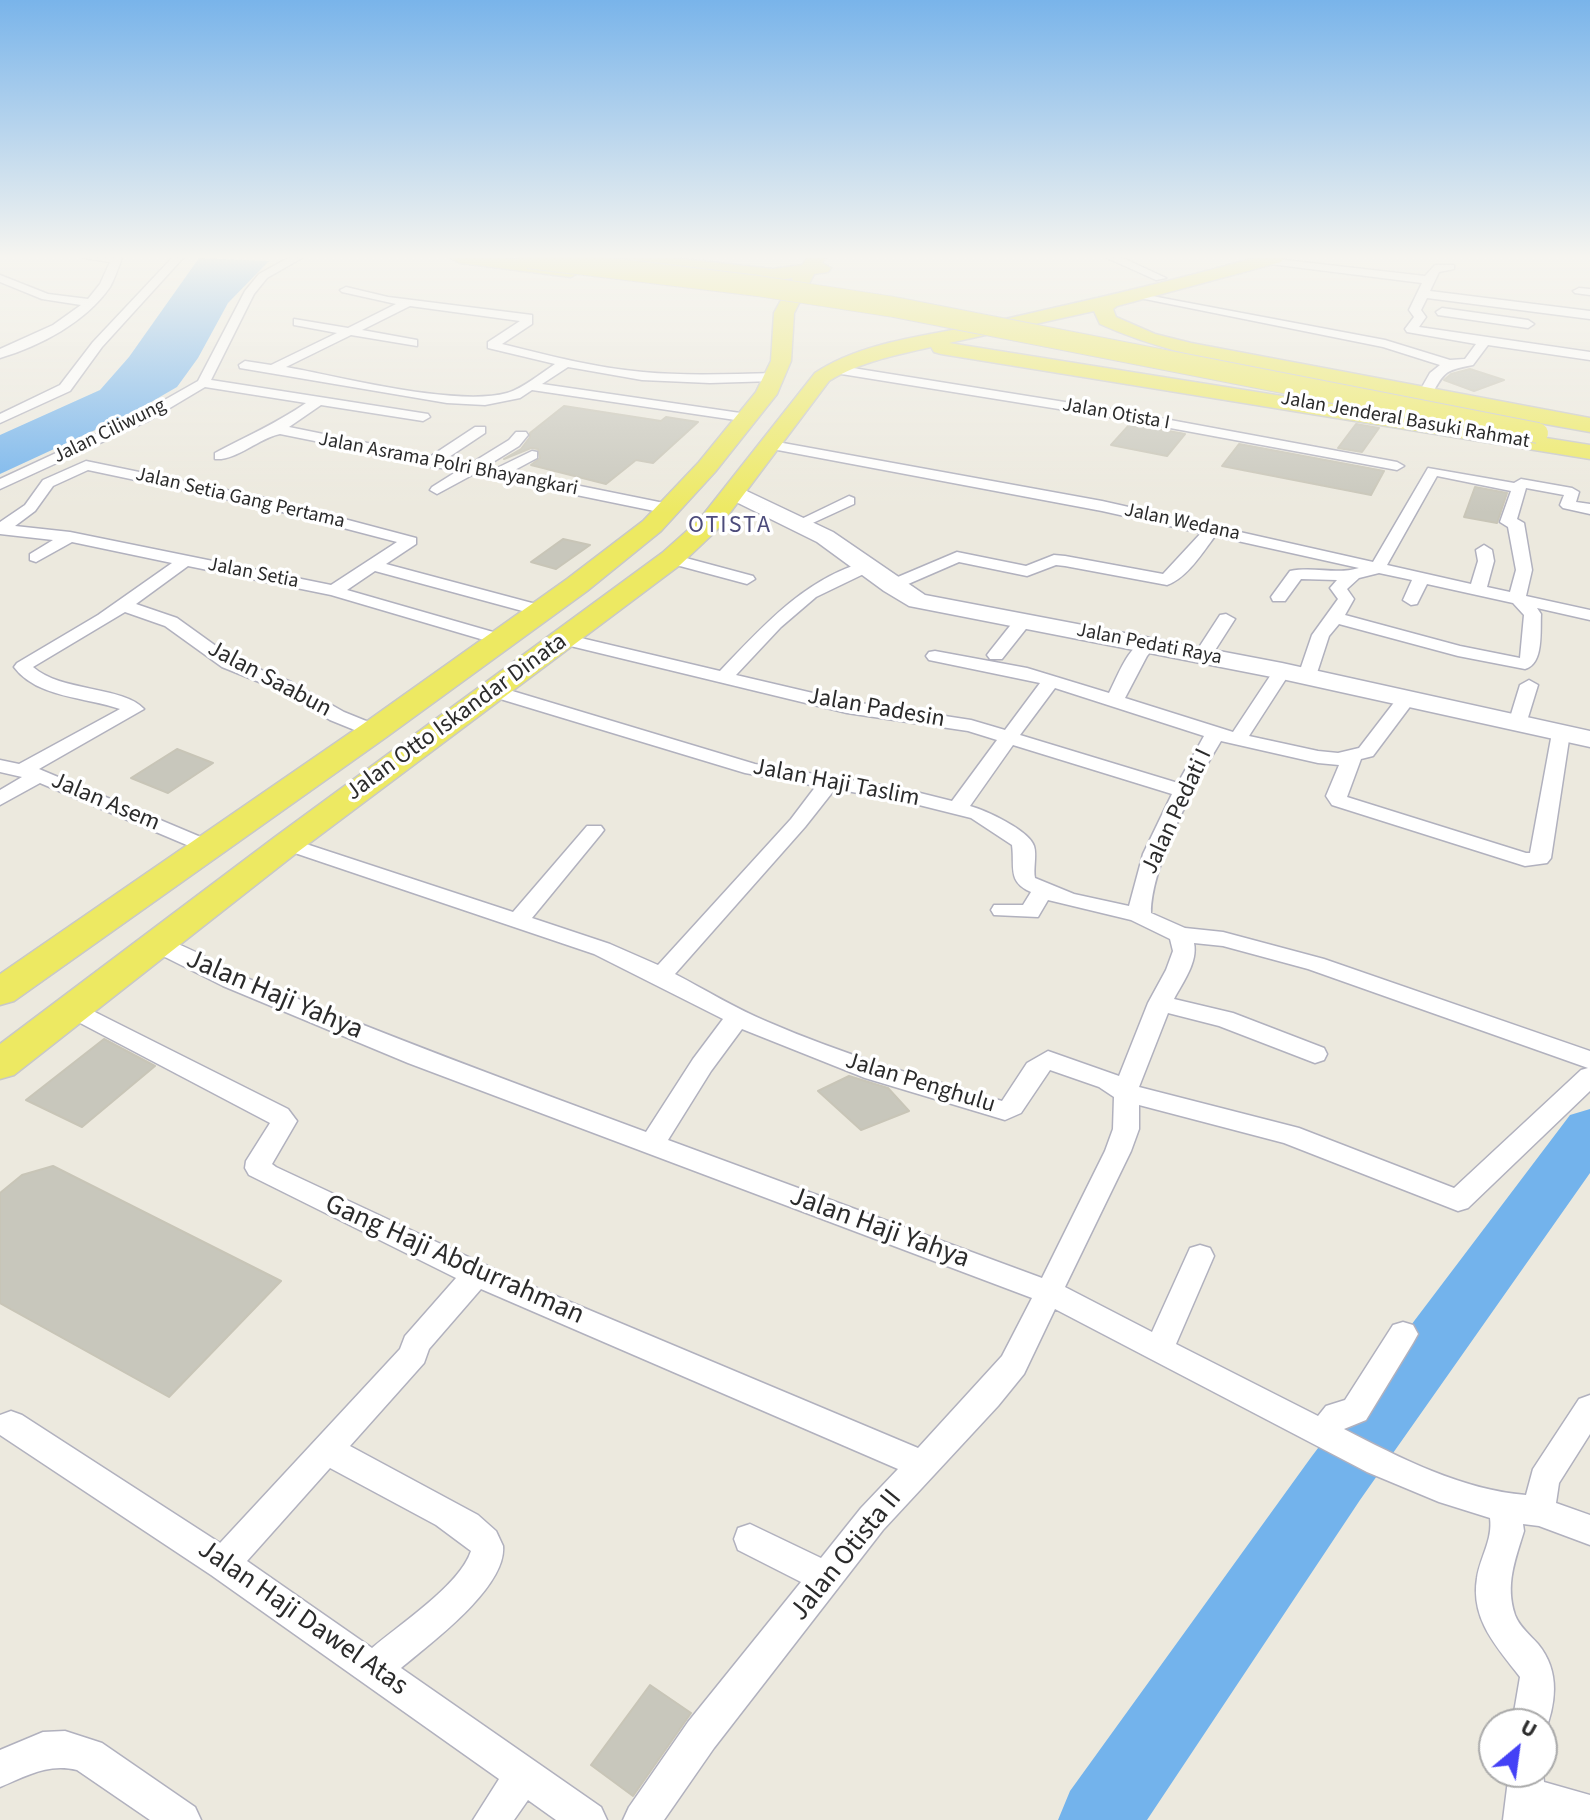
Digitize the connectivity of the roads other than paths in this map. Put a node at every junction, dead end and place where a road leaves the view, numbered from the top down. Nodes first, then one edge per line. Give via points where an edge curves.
1 (25, 343) edge
2 (99, 343) edge
3 (223, 343) edge
4 (322, 343) edge
5 (495, 343) edge
6 (782, 343) edge
7 (922, 343) edge
8 (1085, 343) edge
9 (1107, 343) edge
10 (1171, 343) edge
11 (1379, 343) edge
12 (1483, 343) edge
13 (1490, 343) edge
14 (1513, 343) edge
15 (0, 345) edge
16 (1511, 346) junction
17 (16, 347) junction
18 (887, 351) junction
19 (0, 354) edge
20 (1590, 356) edge
21 (566, 363) junction
22 (1449, 364) junction
23 (245, 365) dead end
24 (710, 365) dead end
25 (834, 369) junction
26 (276, 370) junction
27 (1322, 376) junction
28 (774, 377) junction
29 (742, 378) junction
30 (203, 383) junction
31 (531, 386) junction
32 (1424, 396) junction
33 (318, 401) junction
34 (1294, 402) junction
35 (423, 417) dead end
36 (749, 418) junction
37 (0, 419) edge
38 (1590, 425) edge
39 (1541, 429) junction
40 (279, 430) junction
41 (480, 430) dead end
42 (1590, 433) edge
43 (521, 435) dead end
44 (1590, 442) edge
45 (772, 445) junction
46 (1590, 452) edge
47 (532, 455) dead end
48 (220, 456) dead end
49 (436, 461) junction
50 (1397, 466) dead end
51 (470, 467) junction
52 (411, 471) dead end
53 (499, 473) junction
54 (0, 485) edge
55 (479, 486) dead end
56 (1519, 488) junction
57 (437, 490) dead end
58 (734, 492) junction
59 (849, 501) dead end
60 (669, 509) junction
61 (1590, 509) edge
62 (799, 524) junction
63 (1, 528) edge
64 (1212, 529) junction
65 (70, 537) junction
66 (1484, 550) dead end
67 (36, 557) dead end
68 (671, 559) junction
69 (186, 560) junction
70 (374, 566) junction
71 (868, 566) junction
72 (1377, 568) junction
73 (1422, 577) junction
74 (1348, 578) junction
75 (747, 579) dead end
76 (892, 586) junction
77 (1478, 589) junction
78 (334, 591) junction
79 (1279, 597) dead end
80 (1517, 597) junction
81 (1411, 600) dead end
82 (123, 605) junction
83 (541, 611) junction
84 (1590, 615) edge
85 (1335, 618) junction
86 (1226, 619) dead end
87 (1023, 621) junction
88 (564, 639) junction
89 (501, 640) junction
90 (1148, 644) junction
91 (996, 655) dead end
92 (1203, 655) junction
93 (935, 656) dead end
94 (1295, 674) junction
95 (724, 677) junction
96 (1051, 680) junction
97 (1529, 685) dead end
98 (493, 691) junction
99 (1115, 700) junction
100 (1406, 700) junction
101 (1517, 724) junction
102 (374, 731) junction
103 (1561, 733) junction
104 (1008, 736) junction
105 (1227, 736) junction
106 (1590, 739) edge
107 (1352, 757) junction
108 (0, 766) edge
109 (30, 773) junction
110 (829, 783) junction
111 (1185, 792) junction
112 (0, 799) edge
113 (957, 809) junction
114 (594, 830) dead end
115 (287, 844) junction
116 (208, 847) junction
117 (1043, 890) junction
118 (1002, 910) dead end
119 (1139, 915) junction
120 (519, 919) junction
121 (1181, 935) junction
122 (157, 944) junction
123 (660, 977) junction
124 (0, 992) edge
125 (1160, 1003) junction
126 (73, 1009) junction
127 (738, 1017) junction
128 (1315, 1054) dead end
129 (1590, 1060) edge
130 (0, 1065) edge
131 (1590, 1076) edge
132 (1126, 1093) junction
133 (652, 1144) junction
134 (1200, 1256) dead end
135 (477, 1274) junction
136 (1048, 1292) junction
137 (1403, 1334) dead end
138 (1158, 1351) junction
139 (1590, 1408) edge
140 (11, 1425) dead end
141 (1327, 1434) junction
142 (328, 1448) junction
143 (923, 1465) junction
144 (1504, 1508) junction
145 (1539, 1511) junction
146 (1590, 1530) edge
147 (750, 1539) dead end
148 (223, 1564) junction
149 (826, 1578) junction
150 (376, 1668) junction
151 (1533, 1708) edge
152 (0, 1769) edge
153 (523, 1776) junction
154 (1524, 1796) edge
155 (1590, 1814) edge
156 (182, 1820) edge
157 (492, 1820) edge
158 (588, 1820) edge
159 (642, 1820) edge

1 - 17 street
2 - 37 street via 65,388
3 - 30 street
4 - 26 street
5 - 21 street
6 - 28 main road, Jalan Otto Iskandar Dinata
7 - 18 main road
8 - 39 main road, Jalan Jenderal Basuki Rahmat, bridge
9 - 39 main road, Jalan Jenderal Basuki Rahmat, bridge
10 - 27 main road, Jalan Jenderal Basuki Rahmat
11 - 22 street
12 - 22 street via 1469,362
13 - 16 street
14 - 16 street
15 - 17 street
16 - 20 street
17 - 19 street
18 - 25 main road, Jalan Otto Iskandar Dinata
18 - 34 main road, Jalan Jenderal Basuki Rahmat via 953,349
21 - 29 street via 657,377
21 - 31 street
22 - 32 street
23 - 26 street
24 - 29 street
25 - 45 main road, Jalan Otto Iskandar Dinata via 822,377
25 - 50 street, Jalan Otista I
26 - 31 street via 466,401 510,397
27 - 32 main road, Jalan Jenderal Basuki Rahmat
27 - 34 main road via 1299,378 1286,386 1284,392
28 - 29 street
28 - 36 main road, Jalan Otto Iskandar Dinata
30 - 33 street
30 - 54 street, Jalan Ciliwung via 143,418
31 - 36 street
32 - 38 main road, Jalan Jenderal Basuki Rahmat
33 - 35 street
33 - 40 street, Jalan Asrama Polri Bhayangkari via 278,425
34 - 46 main road, Jalan Jenderal Basuki Rahmat
36 - 60 main road, Jalan Otto Iskandar Dinata
39 - 42 main road, Jalan Jenderal Basuki Rahmat
39 - 44 main road, Jalan Jenderal Basuki Rahmat
40 - 48 street via 262,433
40 - 49 street, Jalan Asrama Polri Bhayangkari
41 - 49 street
43 - 51 street
45 - 58 main road, Jalan Otto Iskandar Dinata
45 - 64 street, Jalan Wedana
47 - 53 street
49 - 51 street, Jalan Asrama Polri Bhayangkari
49 - 52 street
51 - 53 street, Jalan Asrama Polri Bhayangkari
51 - 57 street
53 - 55 street
53 - 60 street, Jalan Asrama Polri Bhayangkari via 545,487
56 - 61 street via 1521,483 1572,492 1568,505
56 - 72 street via 1433,471
56 - 80 street via 1508,522 1516,523 1524,570
58 - 62 street, Jalan Pedati Raya
58 - 68 main road, Jalan Otto Iskandar Dinata
59 - 62 street
60 - 83 main road, Jalan Otto Iskandar Dinata
62 - 71 street, Jalan Pedati Raya
63 - 65 street, Jalan Setia
63 - 70 street, Jalan Setia Gang Pertama via 30,508 48,483 86,465 410,541
64 - 72 street, Jalan Wedana
64 - 76 street via 1167,580 1059,560 1027,571 961,557
65 - 67 street
65 - 69 street, Jalan Setia
66 - 77 street
68 - 75 street
68 - 88 main road, Jalan Otto Iskandar Dinata
69 - 78 street, Jalan Setia
69 - 82 street
70 - 78 street, Jalan Setia Gang Pertama
70 - 83 street
71 - 76 street, Jalan Pedati Raya
71 - 95 street via 810,593
72 - 73 street, Jalan Wedana
72 - 74 street
73 - 77 street, Jalan Wedana
73 - 81 street
74 - 79 street via 1296,574
74 - 85 street via 1338,588 1346,599
76 - 87 street, Jalan Pedati Raya via 918,601
77 - 80 street, Jalan Wedana
78 - 89 street, Jalan Setia
80 - 84 street, Jalan Wedana
80 - 85 street via 1533,614 1525,664
82 - 102 street, Jalan Saabun via 171,622 228,663
82 - 109 street via 23,667 27,674 135,709
83 - 89 main road, Jalan Otto Iskandar Dinata
85 - 94 street
86 - 92 street
87 - 90 street, Jalan Pedati Raya
87 - 91 street
88 - 95 street, Jalan Padesin
88 - 98 main road, Jalan Otto Iskandar Dinata
89 - 102 main road, Jalan Otto Iskandar Dinata
90 - 92 street, Jalan Pedati Raya
90 - 99 street
92 - 94 street, Jalan Pedati Raya
93 - 96 street
94 - 100 street, Jalan Pedati Raya
94 - 105 street
95 - 104 street, Jalan Padesin via 847,707
96 - 99 street
96 - 104 street
97 - 101 street
98 - 110 street, Jalan Haji Taslim via 752,769
98 - 115 main road, Jalan Otto Iskandar Dinata
99 - 105 street
100 - 101 street, Jalan Pedati Raya
100 - 107 street via 1372,746
101 - 103 street, Jalan Pedati Raya
102 - 116 main road, Jalan Otto Iskandar Dinata
103 - 106 street, Jalan Pedati Raya
103 - 107 street via 1540,858 1525,860 1339,801 1336,796
104 - 111 street, Jalan Padesin
104 - 113 street
105 - 107 street, Jalan Pedati I via 1318,757
105 - 111 street, Jalan Pedati I via 1212,738
108 - 109 street, Jalan Asem
109 - 112 street
109 - 116 street, Jalan Asem
110 - 113 street, Jalan Haji Taslim
110 - 123 street
111 - 119 street, Jalan Pedati I via 1153,856
113 - 117 street, Jalan Haji Taslim via 978,814 1020,841 1023,878
114 - 120 street
115 - 120 street, Jalan Penghulu
115 - 122 main road, Jalan Otto Iskandar Dinata
116 - 124 main road, Jalan Otto Iskandar Dinata
117 - 118 street via 1030,912
117 - 119 street
119 - 121 street
120 - 123 street, Jalan Penghulu
121 - 125 street via 1181,961
121 - 129 street via 1223,939 1316,964
122 - 126 main road, Jalan Otto Iskandar Dinata
122 - 133 street, Jalan Haji Yahya via 231,981 417,1057
123 - 127 street, Jalan Penghulu
125 - 128 street via 1225,1019
125 - 132 street
126 - 130 main road, Jalan Otto Iskandar Dinata
126 - 135 street, Gang Haji Abdurrahman via 279,1116 284,1121 281,1130 259,1156 258,1168 267,1174
127 - 132 street, Jalan Penghulu via 874,1072 1005,1111 1016,1104 1045,1060 1108,1081
127 - 133 street
131 - 132 street, Jalan Penghulu via 1458,1201 1290,1135
132 - 136 street via 1126,1129 1118,1151
133 - 136 street, Jalan Haji Yahya
134 - 138 street
135 - 142 street via 415,1345 414,1354
135 - 143 street, Gang Haji Abdurrahman
136 - 138 street, Jalan Haji Yahya
136 - 143 street, Jalan Otista II via 1013,1365
137 - 141 street via 1355,1411 1337,1415
138 - 141 street, Jalan Haji Yahya
139 - 145 street via 1544,1479
140 - 148 street, Jalan Haji Dawel Atas
141 - 144 street, Jalan Haji Yahya via 1378,1462
142 - 148 street
142 - 150 street via 457,1522 488,1549 468,1585
143 - 149 street, Jalan Otista II
144 - 145 street, Jalan Haji Yahya
144 - 151 street via 1508,1531 1493,1579 1494,1597 1501,1627 1538,1676
145 - 146 street, Jalan Haji Yahya
147 - 149 street
148 - 150 street, Jalan Haji Dawel Atas
149 - 159 street, Jalan Otista II via 701,1735
150 - 153 street, Jalan Haji Dawel Atas
152 - 156 street via 50,1747 72,1748
153 - 157 street
153 - 158 street, Jalan Haji Dawel Atas
154 - 155 street

